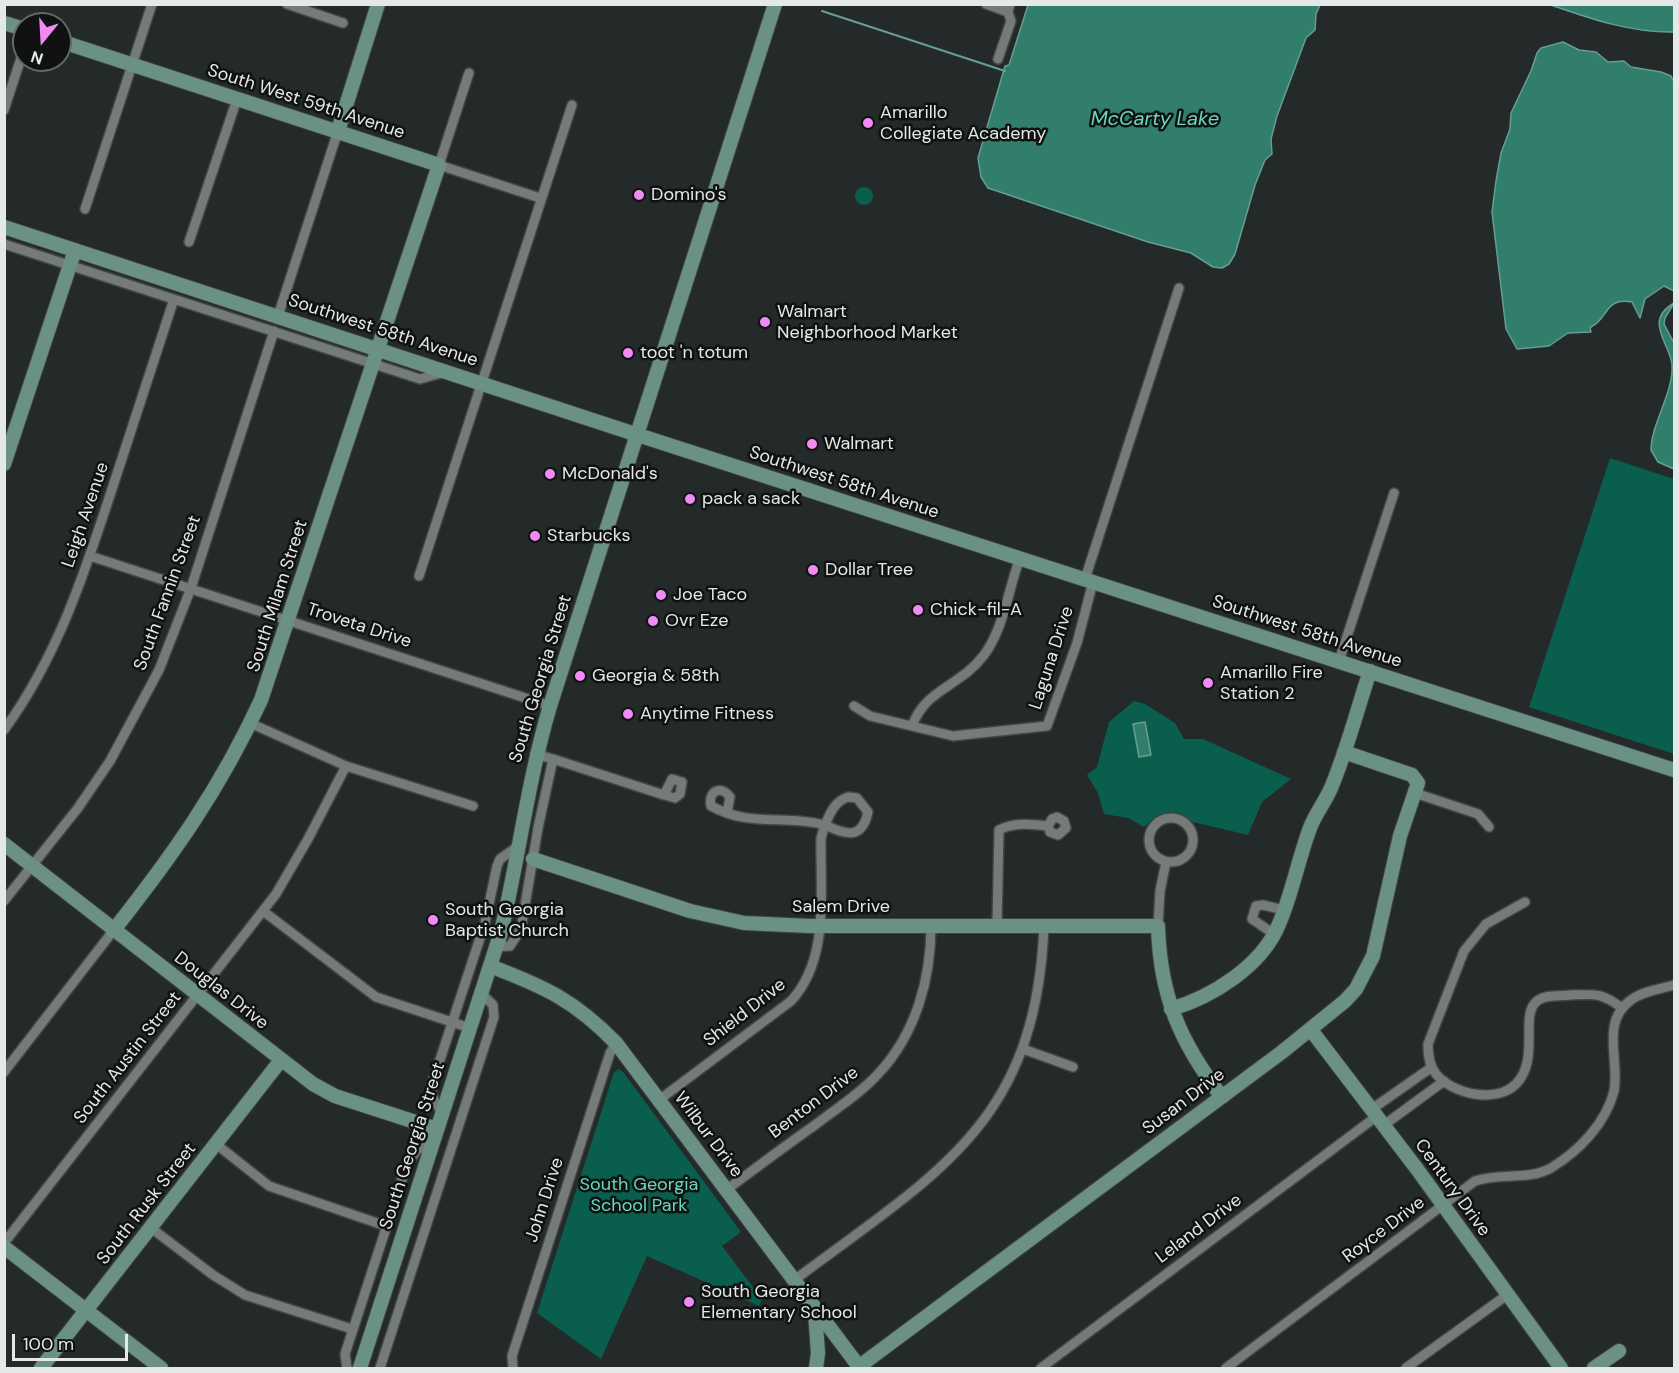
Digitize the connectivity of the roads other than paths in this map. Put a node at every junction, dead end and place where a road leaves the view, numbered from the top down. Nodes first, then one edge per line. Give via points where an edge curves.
1 (152, 4) edge
2 (287, 4) edge
3 (378, 4) edge
4 (775, 4) edge
5 (986, 4) edge
6 (1009, 8) edge
7 (343, 23) dead end
8 (72, 45) edge
9 (998, 59) dead end
10 (132, 65) junction
11 (16, 72) edge
12 (469, 73) dead end
13 (237, 99) junction
14 (572, 105) dead end
15 (4, 110) edge
16 (338, 131) junction
17 (439, 165) junction
18 (540, 198) junction
19 (85, 209) dead end
20 (4, 227) edge
21 (189, 242) dead end
22 (4, 244) edge
23 (75, 250) junction
24 (69, 265) junction
25 (1179, 288) dead end
26 (174, 299) junction
27 (278, 316) junction
28 (274, 331) junction
29 (378, 349) junction
30 (374, 364) junction
31 (448, 371) junction
32 (481, 382) junction
33 (638, 435) junction
34 (4, 464) edge
35 (1394, 493) dead end
36 (90, 556) junction
37 (1020, 558) junction
38 (418, 576) dead end
39 (1089, 581) junction
40 (191, 588) junction
41 (289, 621) junction
42 (1339, 661) junction
43 (1370, 671) junction
44 (550, 706) junction
45 (854, 706) dead end
46 (250, 723) junction
47 (912, 726) junction
48 (4, 730) edge
49 (1344, 752) junction
50 (535, 754) junction
51 (553, 759) junction
52 (346, 766) junction
53 (1674, 770) edge
54 (1416, 788) junction
55 (663, 795) dead end
56 (473, 806) dead end
57 (727, 813) dead end
58 (825, 825) junction
59 (1048, 826) dead end
60 (1489, 827) dead end
61 (4, 844) edge
62 (518, 847) junction
63 (533, 859) junction
64 (1166, 862) junction
65 (32, 866) junction
66 (4, 901) edge
67 (1525, 902) dead end
68 (1284, 910) junction
69 (263, 911) junction
70 (931, 925) junction
71 (997, 925) junction
72 (819, 926) junction
73 (1044, 926) junction
74 (1158, 926) junction
75 (113, 931) junction
76 (1274, 934) junction
77 (496, 947) junction
78 (490, 966) junction
79 (1674, 985) edge
80 (481, 993) junction
81 (198, 996) junction
82 (1622, 1008) junction
83 (1171, 1009) junction
84 (453, 1023) junction
85 (470, 1028) junction
86 (1311, 1030) junction
87 (616, 1043) junction
88 (1023, 1049) junction
89 (281, 1060) junction
90 (1073, 1066) dead end
91 (1432, 1067) junction
92 (4, 1072) edge
93 (1444, 1081) junction
94 (1222, 1097) junction
95 (659, 1100) junction
96 (442, 1114) junction
97 (1378, 1117) junction
98 (437, 1129) junction
99 (216, 1144) junction
100 (432, 1146) junction
101 (726, 1190) junction
102 (1443, 1206) junction
103 (386, 1226) junction
104 (151, 1228) junction
105 (4, 1245) edge
106 (793, 1281) junction
107 (1507, 1295) junction
108 (814, 1310) junction
109 (86, 1311) junction
110 (352, 1329) junction
111 (1619, 1351) dead end
112 (41, 1368) edge
113 (161, 1368) edge
114 (347, 1368) edge
115 (360, 1368) edge
116 (380, 1368) edge
117 (513, 1368) edge
118 (816, 1368) edge
119 (859, 1368) edge
120 (1041, 1368) edge
121 (1226, 1368) edge
122 (1406, 1368) edge
123 (1561, 1368) edge
124 (1594, 1368) edge

1 - 10 street
2 - 7 street
3 - 16 main road
4 - 33 main road, South Georgia Street
5 - 6 street
6 - 9 street via 1011,21
8 - 10 main road, South West 59th Avenue
10 - 13 main road, South West 59th Avenue
10 - 19 street
11 - 15 street
12 - 17 street, South Milam Street
13 - 16 main road, South West 59th Avenue
13 - 21 street
14 - 18 street
16 - 17 main road, South West 59th Avenue
16 - 27 street
17 - 18 street, South West 59th Avenue
17 - 29 main road, South Milam Street
18 - 32 street
20 - 23 main road, Southwest 58th Avenue
22 - 24 street
23 - 24 main road
23 - 27 main road, Southwest 58th Avenue
24 - 26 street
24 - 34 main road
25 - 39 street
26 - 28 street
26 - 36 street, Leigh Avenue
27 - 29 main road, Southwest 58th Avenue
28 - 30 street
28 - 40 street, South Fannin Street
29 - 30 main road, South Milam Street
29 - 31 main road, Southwest 58th Avenue
30 - 31 street via 420,379
30 - 41 main road, South Milam Street
31 - 32 main road, Southwest 58th Avenue
32 - 33 main road, Southwest 58th Avenue
32 - 38 street
33 - 37 main road, Southwest 58th Avenue
33 - 44 main road, South Georgia Street
35 - 42 street
36 - 40 street, Troveta Drive
36 - 48 street, Leigh Avenue via 41,675
37 - 39 main road, Southwest 58th Avenue
37 - 47 street via 1001,618 984,654 969,672 922,705
39 - 42 main road, Southwest 58th Avenue
39 - 47 street, Laguna Drive via 1077,643 1047,726 953,736
40 - 41 street, Troveta Drive
40 - 65 street, South Fannin Street via 140,710 78,808
41 - 44 street, Troveta Drive
41 - 46 main road, South Milam Street
42 - 43 main road, Southwest 58th Avenue
43 - 49 main road
43 - 53 main road, Southwest 58th Avenue
44 - 50 main road, South Georgia Street
45 - 47 street, Laguna Drive via 870,716
46 - 52 street
46 - 75 main road, South Milam Street via 189,832
49 - 54 main road via 1412,775
49 - 68 main road via 1310,829
50 - 51 street
50 - 62 main road, South Georgia Street
51 - 55 street
51 - 63 street
52 - 56 street
52 - 69 street, South Austin Street via 308,839
54 - 60 street via 1478,814
54 - 86 main road, Susan Drive via 1368,966 1356,989
57 - 58 street via 745,819 810,820
58 - 58 street via 847,834 859,831 868,812 857,798 840,799
58 - 72 street, Shield Drive via 821,838
59 - 71 street via 1008,825 999,830
61 - 65 main road, Douglas Drive
62 - 77 main road, South Georgia Street
62 - 84 street via 500,859 497,866 485,923
63 - 72 main road, Salem Drive via 718,918
63 - 77 street via 522,929 510,946
64 - 64 street via 1158,858 1149,841 1150,832 1163,819 1182,820 1193,835 1189,853 1183,859
64 - 74 street
65 - 66 street, South Fannin Street
65 - 75 main road, Douglas Drive
67 - 91 street via 1486,924 1464,951 1428,1044
68 - 76 main road
68 - 76 street via 1263,905 1256,906 1252,913 1255,922
69 - 81 street, South Austin Street
69 - 84 street via 376,998
70 - 71 main road, Salem Drive
70 - 72 main road, Salem Drive
70 - 101 street, Benton Drive via 925,988 907,1034 890,1060 861,1091
71 - 73 main road, Salem Drive
72 - 95 street, Shield Drive via 813,968 799,993
73 - 74 main road, Salem Drive
73 - 88 street via 1039,992
74 - 83 main road via 1159,954
75 - 81 main road, Douglas Drive
75 - 92 street, South Milam Street
76 - 83 main road via 1239,974 1216,991
77 - 78 main road, South Georgia Street
78 - 80 main road, South Georgia Street
78 - 87 main road, Wilbur Drive via 551,990
79 - 82 street via 1642,994
80 - 85 main road, South Georgia Street
80 - 116 street via 493,1005 494,1017
81 - 89 main road, Douglas Drive
81 - 105 street, South Austin Street
82 - 93 street via 1596,994 1546,997 1531,1010 1528,1060 1515,1085 1503,1092 1483,1094
82 - 102 street, Royce Drive via 1614,1025 1614,1090 1593,1132 1543,1172 1475,1181
83 - 94 main road via 1190,1054
84 - 85 street
84 - 96 street via 431,1087
85 - 96 main road, South Georgia Street
86 - 94 main road, Susan Drive
86 - 97 main road, Century Drive
87 - 95 main road, Wilbur Drive
87 - 117 street, John Drive via 516,1345
88 - 90 street
88 - 106 street via 987,1119 947,1164
89 - 98 main road, Douglas Drive via 335,1096
89 - 99 main road, South Rusk Street
91 - 93 street
91 - 97 street
93 - 97 street, Leland Drive
94 - 119 main road, Susan Drive
95 - 101 main road, Wilbur Drive
96 - 98 main road, South Georgia Street
97 - 102 main road, Century Drive
97 - 120 street, Leland Drive
98 - 100 main road, South Georgia Street
99 - 103 street via 269,1186
99 - 104 main road, South Rusk Street
100 - 103 street via 418,1149 406,1164
100 - 115 main road, South Georgia Street
101 - 106 main road, Wilbur Drive
102 - 107 main road, Century Drive
102 - 121 street, Royce Drive
103 - 110 street
104 - 109 main road, South Rusk Street
104 - 110 street via 244,1295
105 - 109 main road
106 - 108 main road, Wilbur Drive
107 - 122 street
107 - 123 main road, Century Drive
108 - 118 main road
108 - 119 main road, Wilbur Drive
109 - 112 main road, South Rusk Street
109 - 113 main road
110 - 114 street via 345,1354
111 - 124 main road

